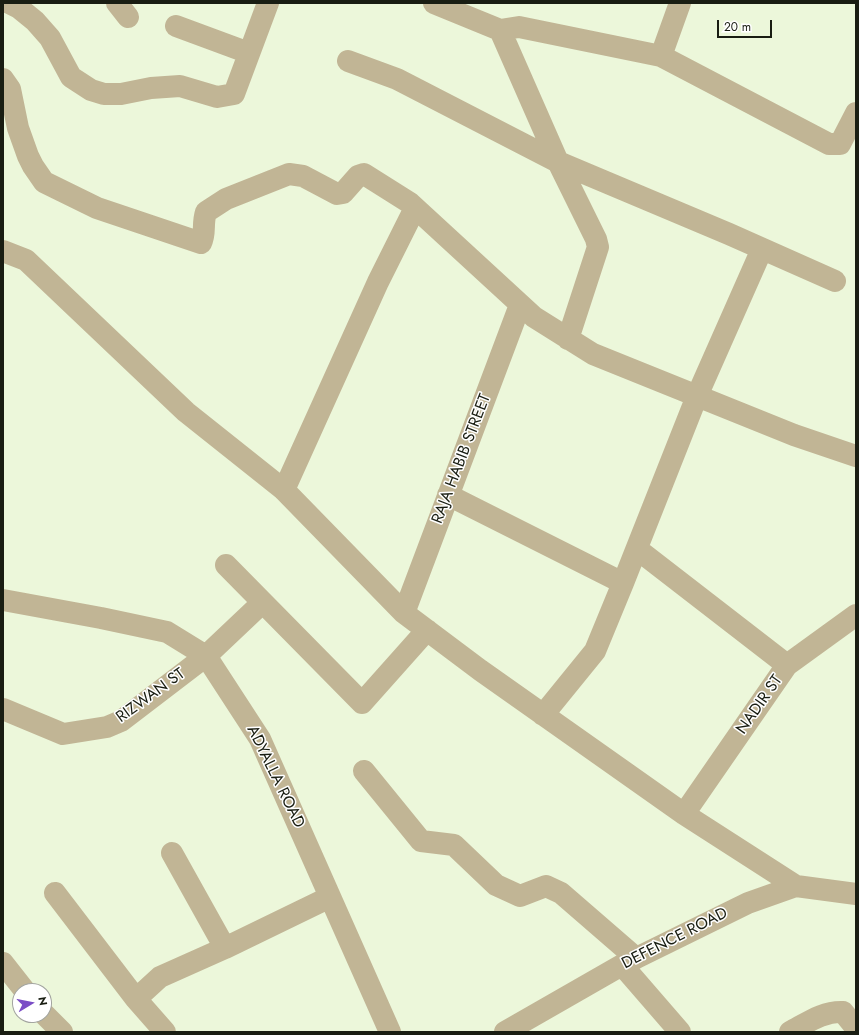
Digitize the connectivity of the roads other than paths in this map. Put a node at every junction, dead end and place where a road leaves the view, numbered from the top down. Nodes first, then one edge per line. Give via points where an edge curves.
1 (9, 3) edge
2 (268, 3) edge
3 (434, 3) edge
4 (680, 3) edge
5 (176, 26) dead end
6 (500, 30) junction
7 (249, 53) junction
8 (661, 56) junction
9 (348, 61) dead end
10 (3, 79) edge
11 (856, 113) edge
12 (558, 162) junction
13 (415, 208) junction
14 (762, 249) junction
15 (3, 251) edge
16 (835, 281) dead end
17 (520, 305) junction
18 (568, 339) junction
19 (697, 396) junction
20 (856, 456) edge
21 (284, 490) junction
22 (448, 495) junction
23 (637, 549) junction
24 (226, 565) dead end
25 (624, 583) junction
26 (3, 600) edge
27 (262, 603) junction
28 (404, 612) junction
29 (856, 615) edge
30 (427, 630) junction
31 (206, 656) junction
32 (787, 666) junction
33 (3, 709) edge
34 (543, 715) junction
35 (364, 771) dead end
36 (684, 814) junction
37 (172, 853) dead end
38 (796, 886) junction
39 (55, 893) dead end
40 (856, 894) edge
41 (330, 897) junction
42 (225, 948) junction
43 (629, 962) junction
44 (3, 963) edge
45 (19, 983) edge
46 (136, 1000) junction
47 (52, 1022) edge
48 (856, 1028) edge
49 (520, 1029) edge
50 (62, 1032) edge
51 (165, 1032) edge
52 (390, 1032) edge
53 (680, 1032) edge
54 (790, 1032) edge

1 - 7 street via 35,21 50,38 71,77 91,90 104,94 180,86 217,97 234,94
2 - 7 street
3 - 6 street
4 - 8 street
5 - 7 street
6 - 8 street via 518,27
6 - 12 street
8 - 11 street via 829,144 840,144
9 - 12 street via 397,80
10 - 13 street via 10,89 18,128 28,156 44,182 97,208 201,244 204,237 203,221 209,209 242,191 289,174 303,176 337,194 343,193 358,176 364,174
12 - 14 street
12 - 18 street via 598,247
13 - 17 street
13 - 21 street via 378,282
14 - 16 street
14 - 19 street
15 - 21 street via 26,260 186,412
17 - 18 street
17 - 22 street, RAJA HABIB STREET
18 - 19 street via 593,354
19 - 20 street via 794,435
19 - 23 street
21 - 28 street
22 - 25 street
22 - 28 street, RAJA HABIB STREET
23 - 25 street
23 - 32 street
24 - 27 street
25 - 34 street via 596,651
26 - 31 street, ADYALLA ROAD via 167,632
27 - 30 street via 362,704
27 - 31 street, RIZWAN ST
28 - 30 street
29 - 32 street, NADIR ST
30 - 34 street
31 - 33 street, RIZWAN ST via 121,721 106,727 63,734
31 - 41 street, ADYALLA ROAD via 260,739
32 - 36 street, NADIR ST
34 - 36 street
35 - 43 street via 421,841 454,845 496,885 520,896 546,886 561,893
36 - 38 street
37 - 42 street
38 - 40 street, DEFENCE ROAD
38 - 43 street, DEFENCE ROAD via 748,902
39 - 46 street
41 - 42 street
41 - 52 street, ADYALLA ROAD
42 - 46 street via 160,977
43 - 49 street, DEFENCE ROAD
43 - 53 street
44 - 45 street
46 - 51 street
47 - 50 street
48 - 54 street via 843,1012 834,1011

